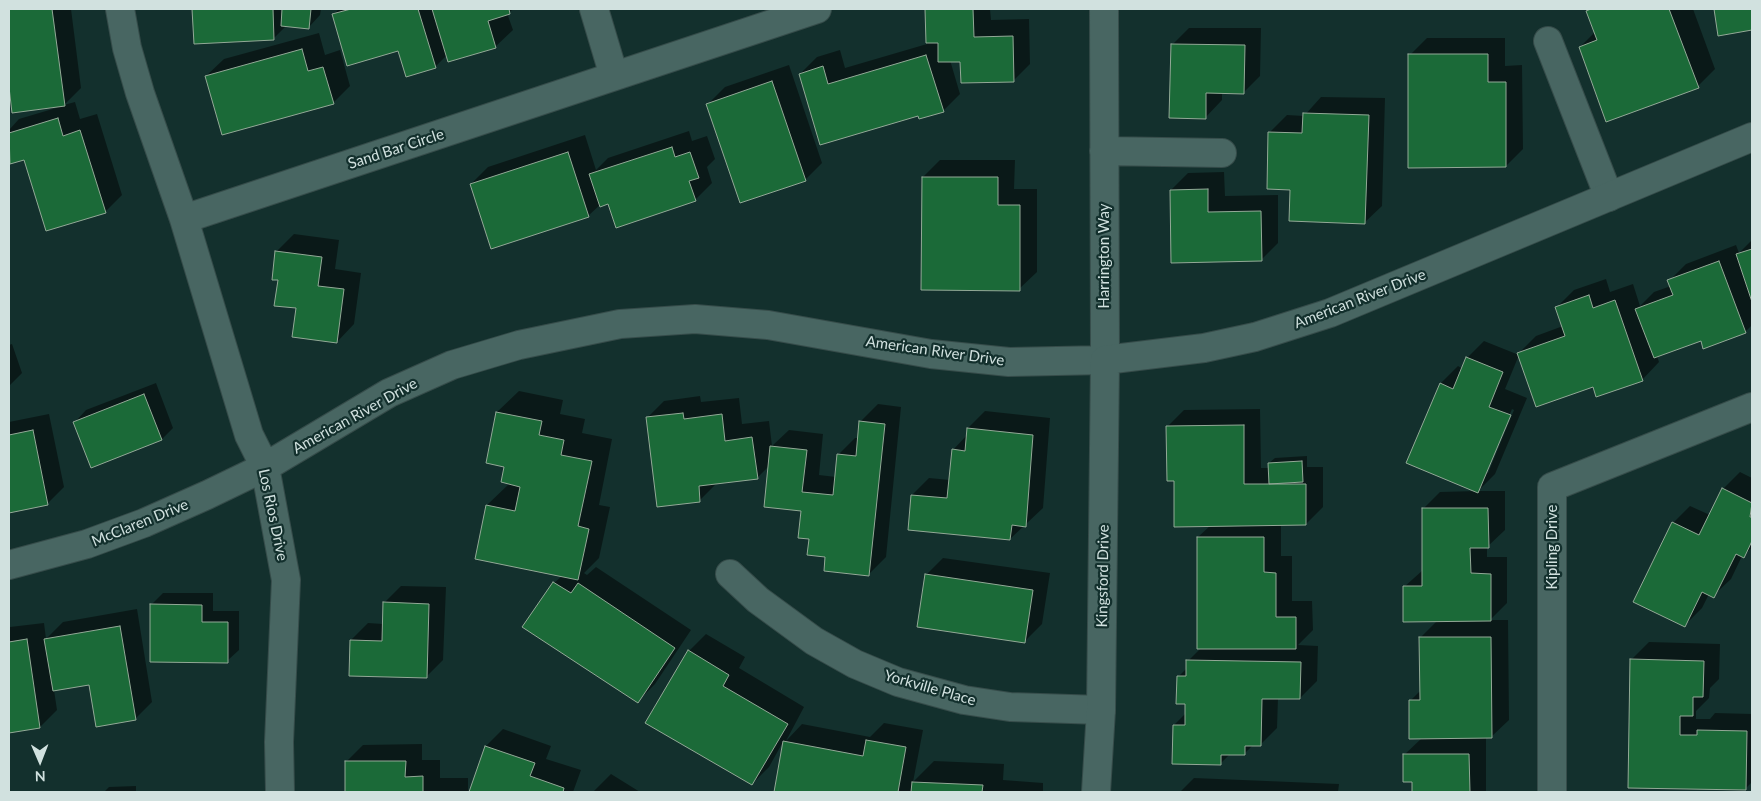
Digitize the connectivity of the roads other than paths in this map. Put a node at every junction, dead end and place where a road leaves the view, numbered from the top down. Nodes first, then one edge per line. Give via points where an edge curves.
1 (120, 9) edge
2 (594, 9) edge
3 (817, 9) edge
4 (1104, 9) edge
5 (1548, 41) dead end
6 (614, 76) junction
7 (1752, 137) edge
8 (1104, 151) junction
9 (1222, 153) dead end
10 (1609, 197) junction
11 (184, 219) junction
12 (1105, 360) junction
13 (1752, 406) edge
14 (265, 467) junction
15 (9, 565) edge
16 (730, 574) dead end
17 (1101, 710) junction
18 (280, 792) edge
19 (1096, 792) edge
20 (1552, 792) edge

1 - 11 street via 127,48
2 - 6 street
3 - 6 street, Sand Bar Circle
4 - 8 street, Harrington Way
5 - 10 street
6 - 11 street, Sand Bar Circle
7 - 10 street, American River Drive
8 - 9 street
8 - 12 street, Harrington Way
10 - 12 street, American River Drive via 1330,314 1255,337 1204,348
11 - 14 street, Los Rios Drive via 249,435
12 - 14 street, American River Drive via 1009,362 931,354 768,325 694,319 620,324 519,345 452,365 389,394
12 - 17 street, Kingsford Drive
13 - 20 street, Kipling Drive via 1552,487
14 - 15 street, McClaren Drive via 144,523 87,544
14 - 18 street, Los Rios Drive via 286,580
16 - 17 street, Yorkville Place via 758,600 814,641 855,664 898,682 964,700 1010,707
17 - 19 street, Kingsford Drive

